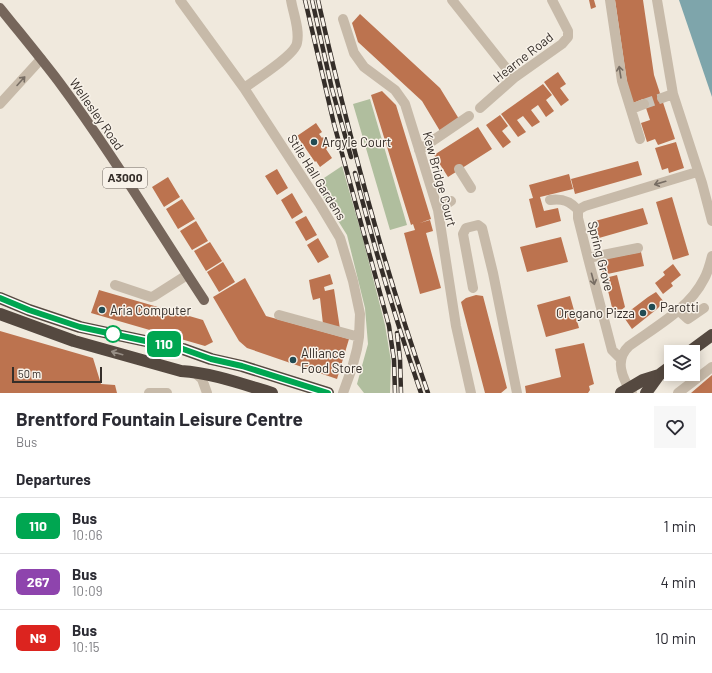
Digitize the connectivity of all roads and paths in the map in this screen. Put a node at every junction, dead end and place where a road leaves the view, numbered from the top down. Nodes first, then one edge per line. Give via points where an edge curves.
1 (180, 0) edge
2 (291, 0) edge
3 (452, 0) edge
4 (552, 0) edge
5 (610, 0) edge
6 (657, 0) edge
7 (0, 8) edge
8 (343, 19) dead end
9 (41, 59) junction
10 (514, 78) junction
11 (244, 88) junction
12 (673, 94) junction
13 (662, 98) tunnel mouth
14 (0, 104) edge
15 (644, 104) tunnel mouth
16 (480, 108) dead end
17 (631, 109) junction
18 (469, 116) dead end
19 (640, 139) dead end
20 (420, 150) junction
21 (459, 169) dead end
22 (698, 172) junction
23 (471, 188) dead end
24 (550, 200) dead end
25 (451, 201) dead end
26 (438, 210) junction
27 (578, 210) junction
28 (712, 221) edge
29 (638, 248) dead end
30 (712, 256) edge
31 (588, 258) junction
32 (187, 275) junction
33 (115, 285) dead end
34 (472, 288) dead end
35 (0, 298) edge
36 (204, 300) dead end
37 (704, 308) dead end
38 (678, 310) junction
39 (0, 314) edge
40 (279, 315) dead end
41 (712, 335) edge
42 (360, 337) junction
43 (699, 345) edge
44 (620, 358) junction
45 (712, 367) edge
46 (664, 371) edge
47 (194, 372) junction
48 (659, 375) junction
49 (626, 388) edge
50 (343, 390) edge
51 (150, 393) edge
52 (167, 393) edge
53 (207, 393) edge
54 (272, 393) edge
55 (328, 393) edge
56 (471, 393) edge
57 (517, 393) edge
58 (646, 393) edge
59 (678, 393) edge

1 - 11 street, Stile Hall Gardens
2 - 11 street via 298,34 297,44 287,56
3 - 10 street
4 - 10 street, Hearne Road via 568,31 568,37
17 -> 5 street via 622,81
6 - 12 street
7 - 9 main road, Wellesley Road / A3000
8 - 20 street, Kew Bridge Court via 354,53 364,67 395,90 406,104
14 -> 9 street
9 - 32 main road, Wellesley Road / A3000 via 116,165
10 - 16 street, Hearne Road
11 - 42 street, Stile Hall Gardens via 340,238 360,314
12 - 13 street
12 - 22 street
15 - 17 street
17 - 19 street
18 - 20 street
20 - 26 street, Kew Bridge Court
21 - 23 street
22 -> 27 street, Spring Grove
22 - 28 street
24 - 27 street via 565,200
25 - 26 street
26 - 56 street, Kew Bridge Court via 456,326
27 - 31 street, Spring Grove
29 - 31 street
30 - 38 street via 704,279 693,296
31 -> 44 street, Spring Grove via 612,350
32 - 33 street via 151,297
32 - 36 main road, Wellesley Road / A3000
34 - 57 street via 463,234 466,228 478,225 482,228 491,266
35 - 55 highway via 80,327 183,349
37 - 38 street via 688,318
38 - 44 street via 629,346
47 -> 39 highway via 181,371 74,341
40 - 42 street
41 - 43 highway
42 - 50 street, Stile Hall Gardens
44 - 49 street, Spring Grove
45 - 59 street
46 - 48 highway
47 - 53 street via 202,379
47 - 54 highway
48 - 49 highway
48 - 58 highway
51 - 52 street

